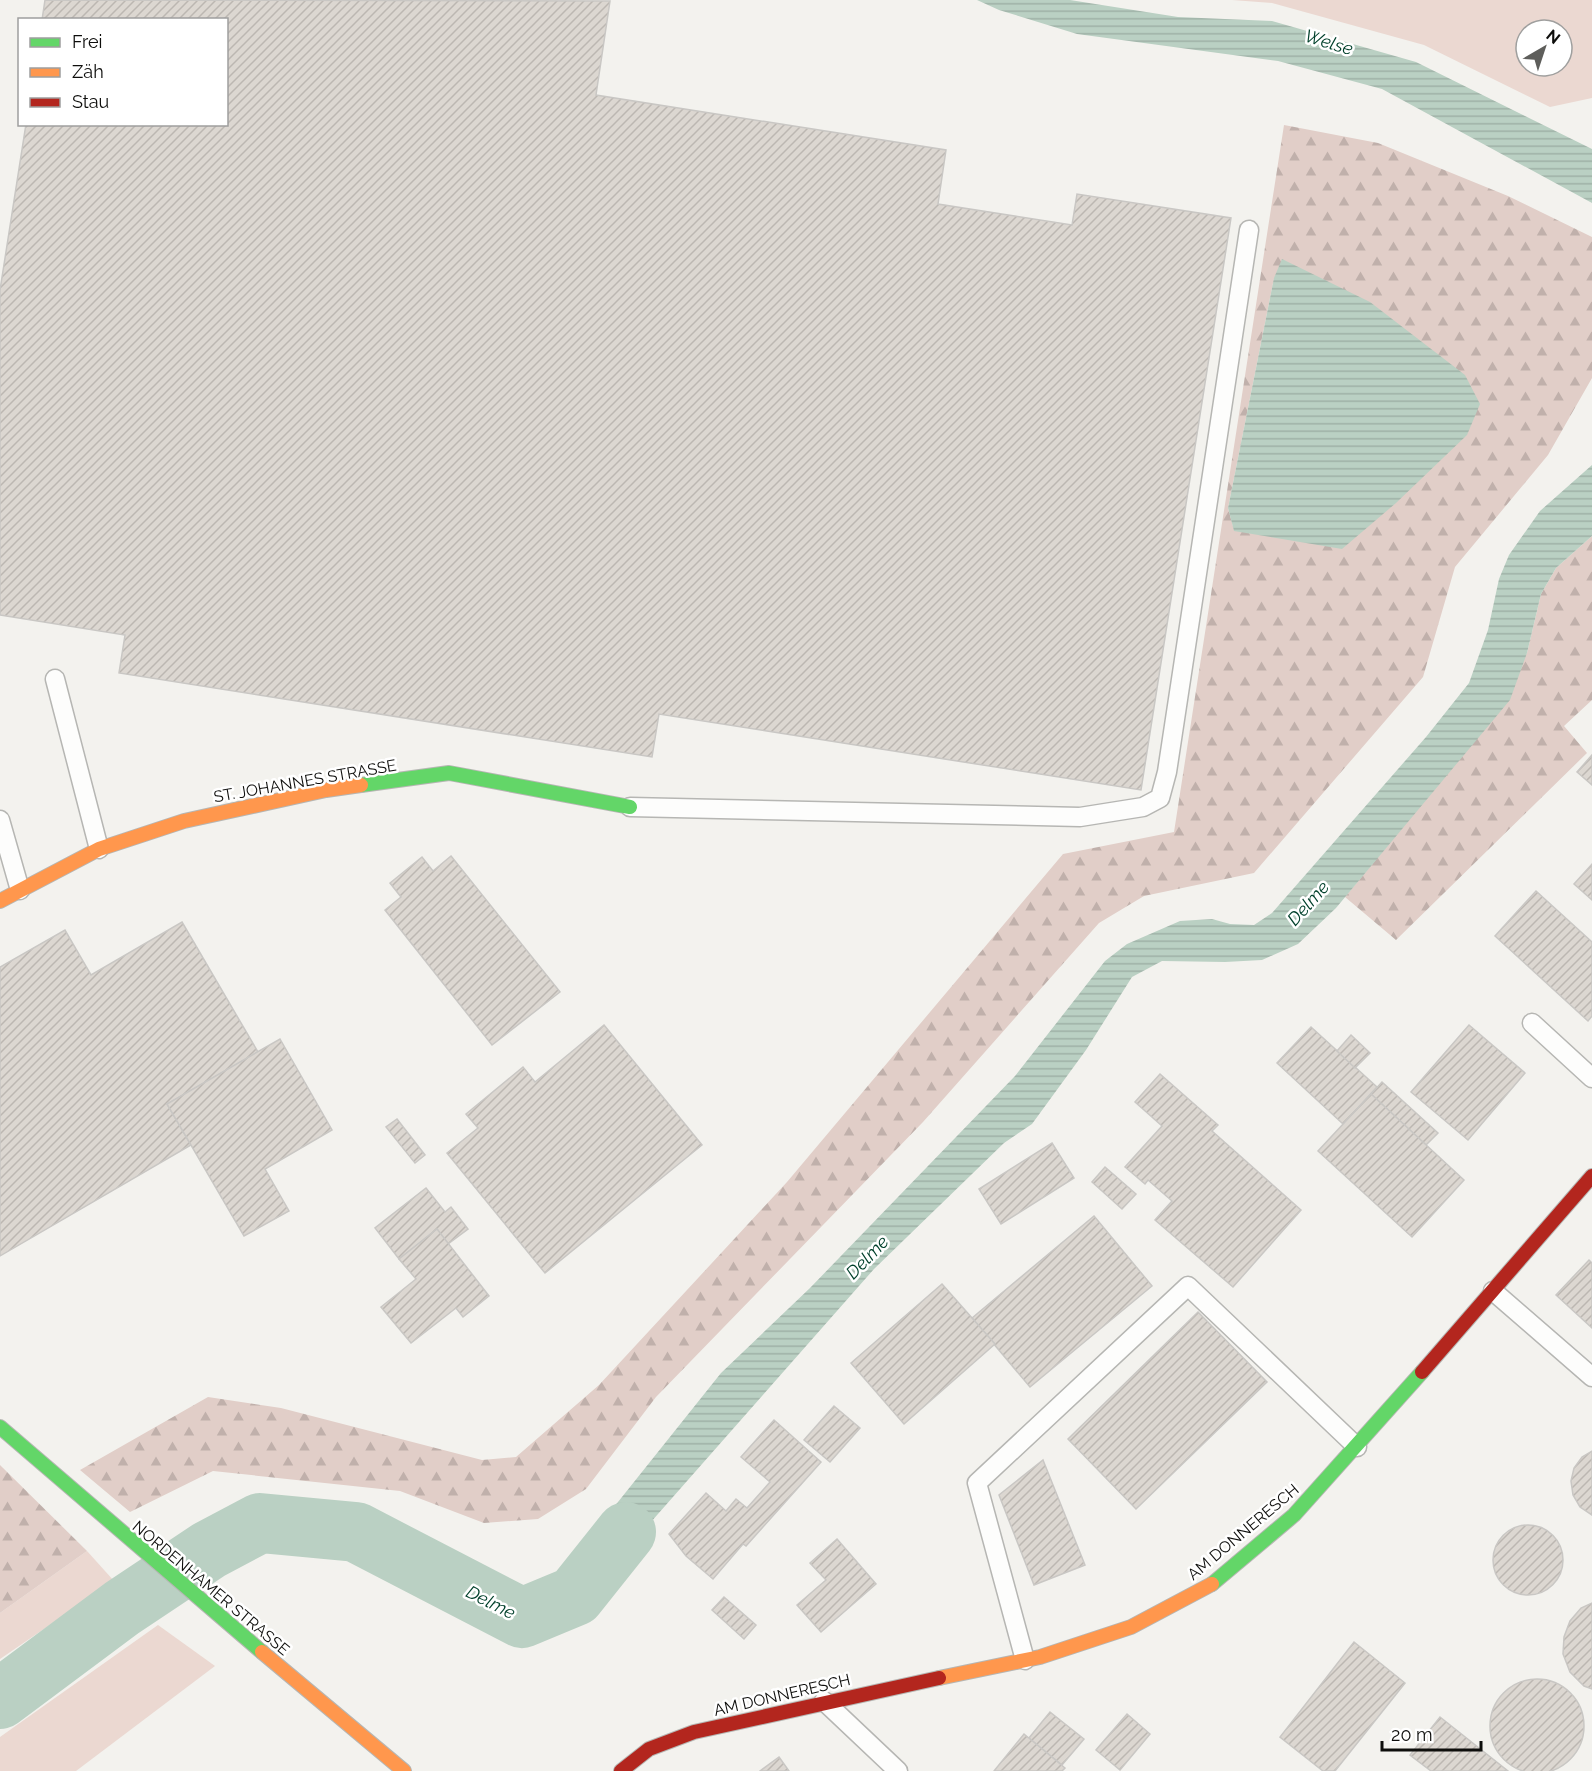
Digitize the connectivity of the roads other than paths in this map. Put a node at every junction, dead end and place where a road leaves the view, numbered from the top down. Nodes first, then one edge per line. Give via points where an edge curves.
1 (1249, 230) dead end
2 (55, 679) dead end
3 (630, 807) joint
4 (0, 820) edge
5 (99, 849) junction
6 (20, 890) junction
7 (0, 901) edge
8 (1532, 1023) dead end
9 (1592, 1078) edge
10 (1592, 1176) edge
11 (1493, 1291) junction
12 (1592, 1377) edge
13 (0, 1427) edge
14 (1357, 1447) junction
15 (1025, 1660) junction
16 (824, 1701) junction
17 (397, 1769) edge
18 (621, 1771) edge
19 (898, 1771) edge

1 - 3 lane via 1160,798 1143,807 1080,817
2 - 5 lane
3 - 5 street, ST. JOHANNES STRASSE via 449,773 269,801 184,821
4 - 6 lane
5 - 6 street, ST. JOHANNES STRASSE
6 - 7 street, ST. JOHANNES STRASSE
8 - 9 lane
10 - 11 street, AM DONNERESCH
11 - 12 lane
11 - 14 street, AM DONNERESCH
13 - 17 street, NORDENHAMER STRASSE
14 - 15 street, AM DONNERESCH via 1294,1515 1208,1587 1131,1627
14 - 15 lane via 1188,1286 977,1483
15 - 16 street, AM DONNERESCH
16 - 18 street, AM DONNERESCH via 694,1732 649,1749
16 - 19 lane

